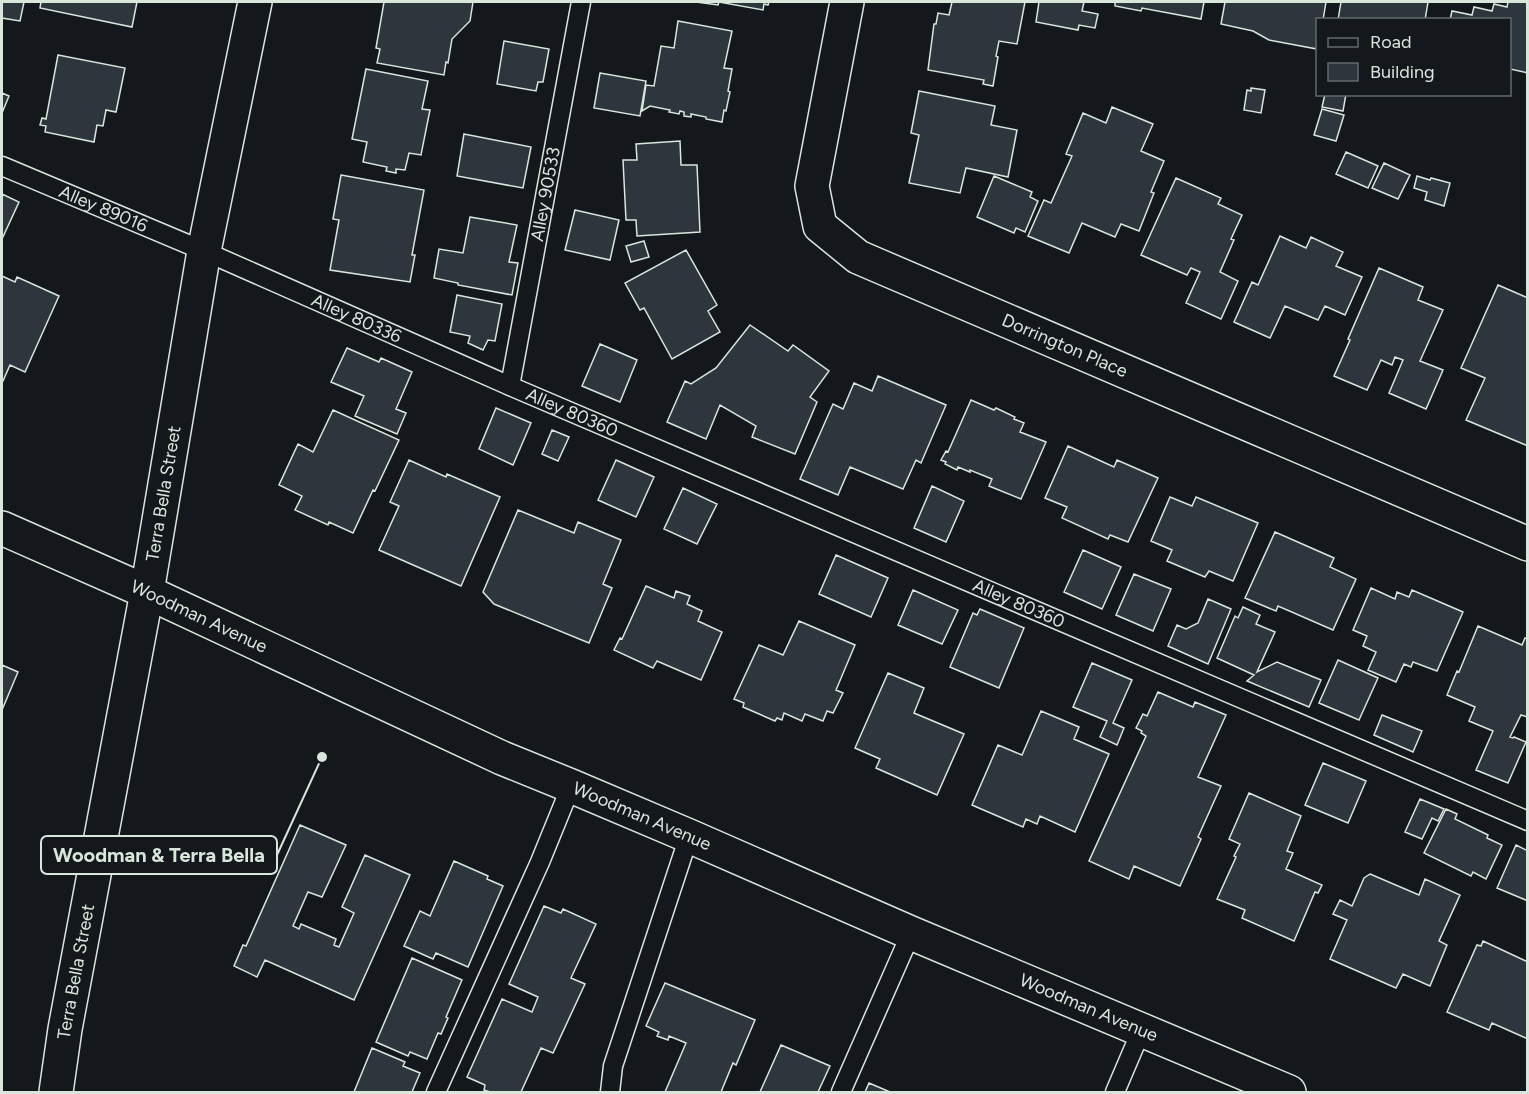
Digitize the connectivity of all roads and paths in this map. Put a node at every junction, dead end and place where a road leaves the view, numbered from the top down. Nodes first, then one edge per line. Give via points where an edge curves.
1 (255, 2) edge
2 (580, 2) edge
3 (847, 2) edge
4 (2, 166) edge
5 (204, 250) junction
6 (510, 386) junction
7 (2, 528) edge
8 (1527, 544) edge
9 (147, 592) junction
10 (571, 786) junction
11 (1527, 821) edge
12 (689, 836) junction
13 (911, 933) junction
14 (1142, 1031) junction
15 (1268, 1088) edge
16 (56, 1092) edge
17 (436, 1092) edge
18 (610, 1092) edge
19 (840, 1092) edge
20 (1115, 1092) edge

1 - 5 main road, Terra Bella Street
2 - 6 lane, Alley 90533
3 - 8 main road, Dorrington Place via 812,186 820,226 858,257
4 - 5 lane, Alley 89016
5 - 6 lane, Alley 80336
5 - 9 main road, Terra Bella Street
6 - 11 lane, Alley 80360
7 - 9 main road, Woodman Avenue
9 - 10 main road, Woodman Avenue via 502,758
9 - 16 main road, Terra Bella Street
10 - 12 main road, Woodman Avenue
10 - 17 lane
12 - 13 main road, Woodman Avenue
12 - 18 lane via 613,1066
13 - 14 main road, Woodman Avenue
13 - 19 lane
14 - 15 main road, Woodman Avenue
14 - 20 lane

